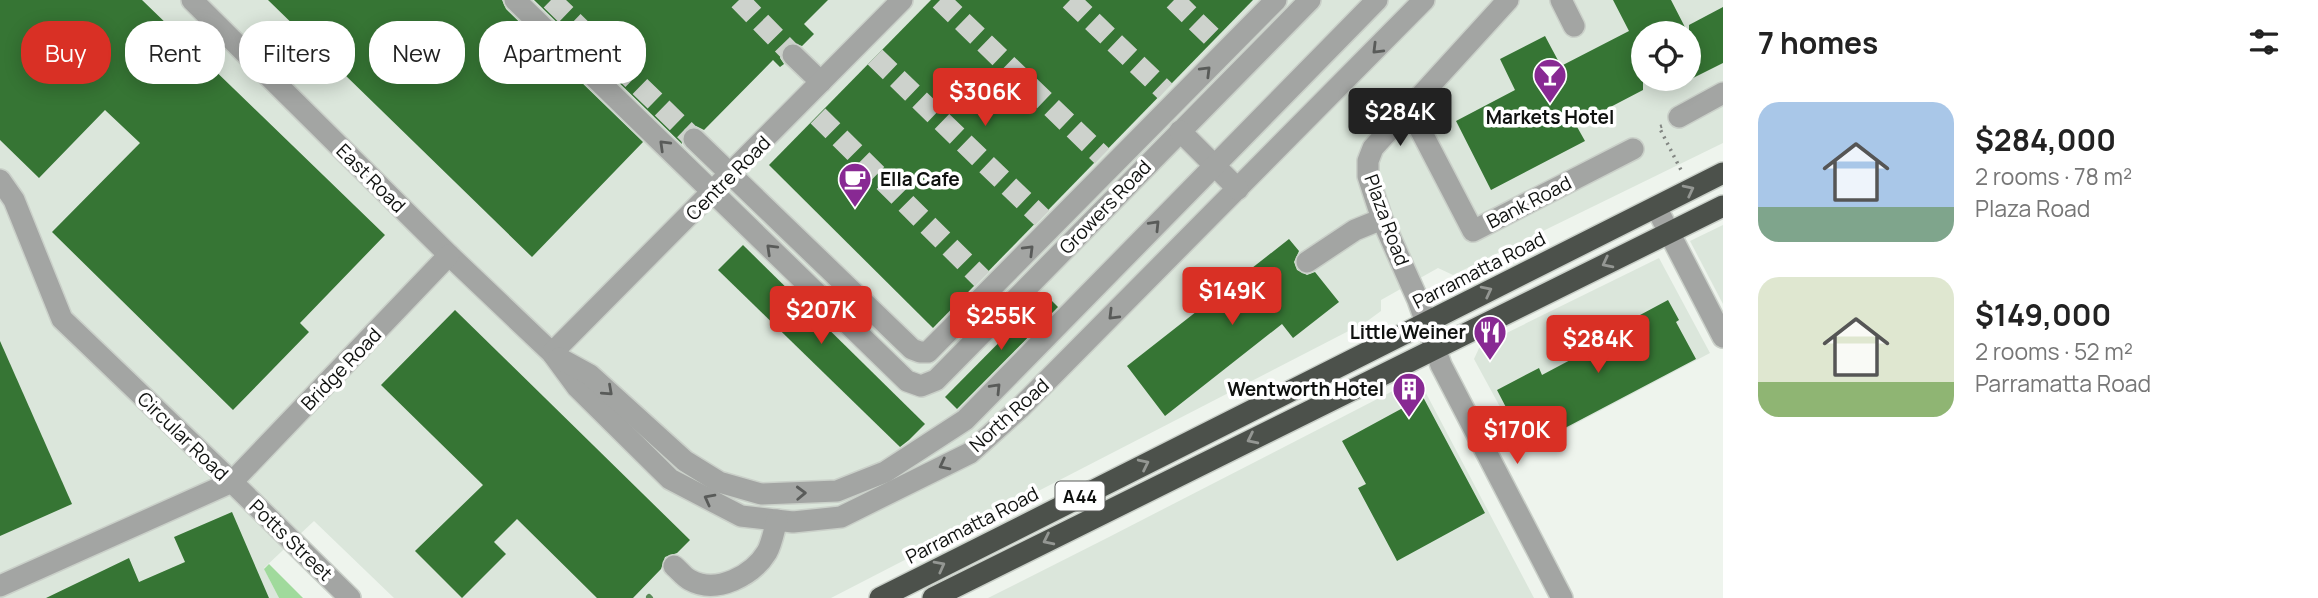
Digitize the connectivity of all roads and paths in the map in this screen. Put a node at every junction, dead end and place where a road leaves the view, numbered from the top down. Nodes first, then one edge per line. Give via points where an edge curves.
1 (192, 0) edge
2 (515, 0) edge
3 (902, 0) edge
4 (1276, 0) edge
5 (1377, 0) edge
6 (1424, 0) edge
7 (1507, 0) edge
8 (1561, 0) edge
9 (1308, 1) edge
10 (1574, 26) dead end
11 (1220, 45) junction
12 (793, 55) tunnel mouth
13 (1243, 67) junction
14 (821, 82) junction
15 (1723, 93) edge
16 (1170, 96) junction
17 (1409, 108) junction
18 (1679, 117) dead end
19 (1187, 125) junction
20 (694, 139) tunnel mouth
21 (1633, 149) dead end
22 (1673, 155) dead end
23 (1107, 161) junction
24 (1214, 164) junction
25 (1681, 170) dead end
26 (1723, 173) edge
27 (731, 175) junction
28 (0, 180) edge
29 (1129, 183) junction
30 (1238, 189) junction
31 (713, 193) junction
32 (1723, 206) edge
33 (1656, 207) junction
34 (1382, 219) junction
35 (1046, 223) junction
36 (1668, 233) junction
37 (1069, 245) junction
38 (449, 255) junction
39 (1307, 262) dead end
40 (987, 284) junction
41 (1009, 306) junction
42 (1426, 322) junction
43 (1723, 337) edge
44 (1436, 349) junction
45 (552, 353) junction
46 (232, 482) junction
47 (778, 520) junction
48 (674, 566) dead end
49 (0, 586) edge
50 (350, 598) edge
51 (880, 598) edge
52 (933, 598) edge
53 (1562, 598) edge

1 - 38 street, East Road
31 -> 2 street, Growers Road
3 - 14 street, Centre Road via 868,49
4 - 11 street, Growers Road
5 - 24 street
6 -> 30 street, North Road
7 - 17 street, Plaza Road
8 - 10 street
9 - 13 street, Growers Road
11 - 13 street
16 -> 11 street, Growers Road
12 - 14 street
13 - 19 street, Growers Road
14 - 27 street, Centre Road via 810,108
15 - 18 street
16 - 19 street
16 - 23 street, Growers Road
17 - 21 street, Bank Road via 1473,231
17 - 34 street, Plaza Road via 1373,148 1368,161 1368,176
19 - 24 street
19 - 29 street, Growers Road
20 - 27 street
22 - 25 path
23 - 29 street
23 - 35 street, Growers Road
24 - 30 street
45 -> 24 street via 590,375 685,461 719,482 761,494 837,491 885,472 964,420
33 -> 26 highway, Parramatta Road / A44
27 - 31 street, Centre Road
27 - 40 street, Growers Road via 912,349 928,352
28 - 46 street, Circular Road via 14,200 62,319
29 - 37 street, Growers Road
30 -> 47 street, North Road via 970,453 841,517
41 -> 31 street, Growers Road via 936,380 921,386 907,382
31 - 45 street, Centre Road
32 - 36 highway, A44
33 - 36 street
42 -> 33 highway, Parramatta Road / A44
34 - 39 street via 1355,230
34 - 42 street, Plaza Road
35 - 37 street
40 -> 35 street, Growers Road
36 - 43 street
36 -> 44 highway, A44
37 - 41 street, Growers Road
38 - 45 street, East Road
38 - 46 street, Bridge Road
40 - 41 street
42 - 44 street, Plaza Road
51 -> 42 highway, Parramatta Road / A44
44 -> 52 highway, A44
44 - 53 street, Plaza Road
47 -> 45 street, North Road via 741,516 670,479 577,387
46 - 49 street, Circular Road
46 - 50 street, Potts Street
47 - 48 street via 768,551 740,579 715,584 691,581

